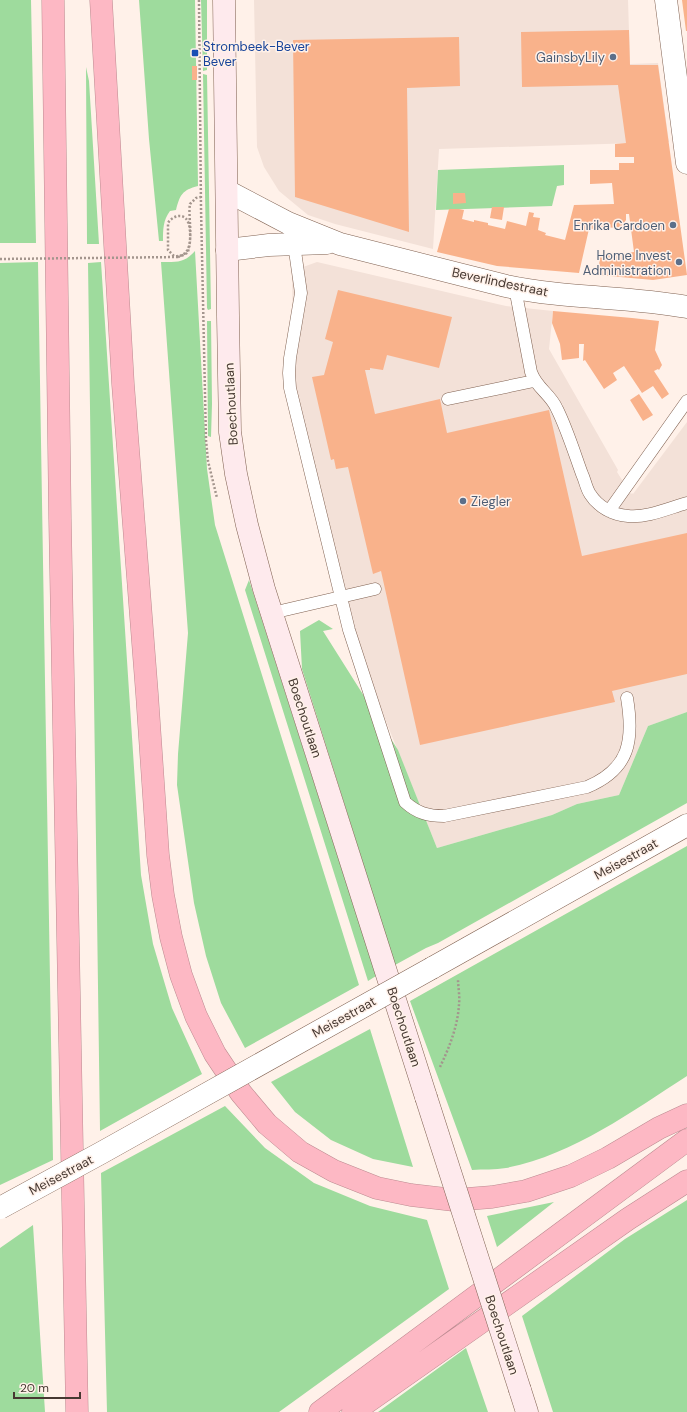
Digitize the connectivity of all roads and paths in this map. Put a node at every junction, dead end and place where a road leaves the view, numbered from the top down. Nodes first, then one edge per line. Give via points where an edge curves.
1 (53, 0) edge
2 (101, 0) edge
3 (199, 0) edge
4 (224, 0) edge
5 (666, 0) edge
6 (687, 163) edge
7 (227, 191) junction
8 (294, 244) junction
9 (340, 244) junction
10 (190, 245) junction
11 (227, 250) junction
12 (183, 255) junction
13 (0, 259) edge
14 (515, 288) junction
15 (687, 307) edge
16 (534, 382) junction
17 (448, 399) dead end
18 (687, 401) edge
19 (687, 503) edge
20 (609, 511) junction
21 (375, 589) dead end
22 (341, 597) junction
23 (272, 613) junction
24 (627, 698) dead end
25 (687, 825) edge
26 (456, 954) junction
27 (425, 1094) junction
28 (687, 1106) edge
29 (687, 1115) edge
30 (659, 1128) junction
31 (687, 1140) edge
32 (687, 1181) edge
33 (0, 1208) edge
34 (77, 1412) edge
35 (320, 1412) edge
36 (353, 1412) edge
37 (527, 1412) edge

1 - 34 highway
2 - 30 highway via 123,384 158,855 171,937 196,1016 215,1054 241,1093 267,1124 300,1152 334,1171 377,1188 454,1200 526,1191 571,1176
3 - 10 path via 201,197 190,204
4 - 7 main road, Boechoutlaan
5 - 6 street
7 - 9 street, Beverlindestraat via 288,223
7 - 11 main road, Boechoutlaan
8 - 9 street, Beverlindestraat
8 - 11 street, Beverlindestraat
8 - 22 lane via 301,293 290,358 290,388
9 - 14 street, Beverlindestraat
10 - 12 path
10 - 12 path via 189,223 186,219 178,216 170,219 168,250 174,256
11 - 23 main road, Boechoutlaan via 230,432 246,525
12 - 13 path, bridge
14 - 15 street, Beverlindestraat via 532,292
14 - 16 lane
16 - 17 lane
16 - 20 lane via 557,408 590,494
18 - 20 lane
19 - 20 lane via 644,515 628,516
21 - 22 lane
22 - 23 lane
22 - 24 lane via 349,630 405,802 420,813 444,816 587,787 600,782 618,765 628,744 630,731
23 - 27 main road, Boechoutlaan
25 - 26 street, Meisestraat
26 - 27 path via 459,1004 456,1024 446,1054
26 - 33 street, Meisestraat, bridge
27 - 37 main road, Boechoutlaan, bridge
28 - 30 highway
29 - 30 highway
31 - 35 highway
32 - 36 highway via 628,1219

